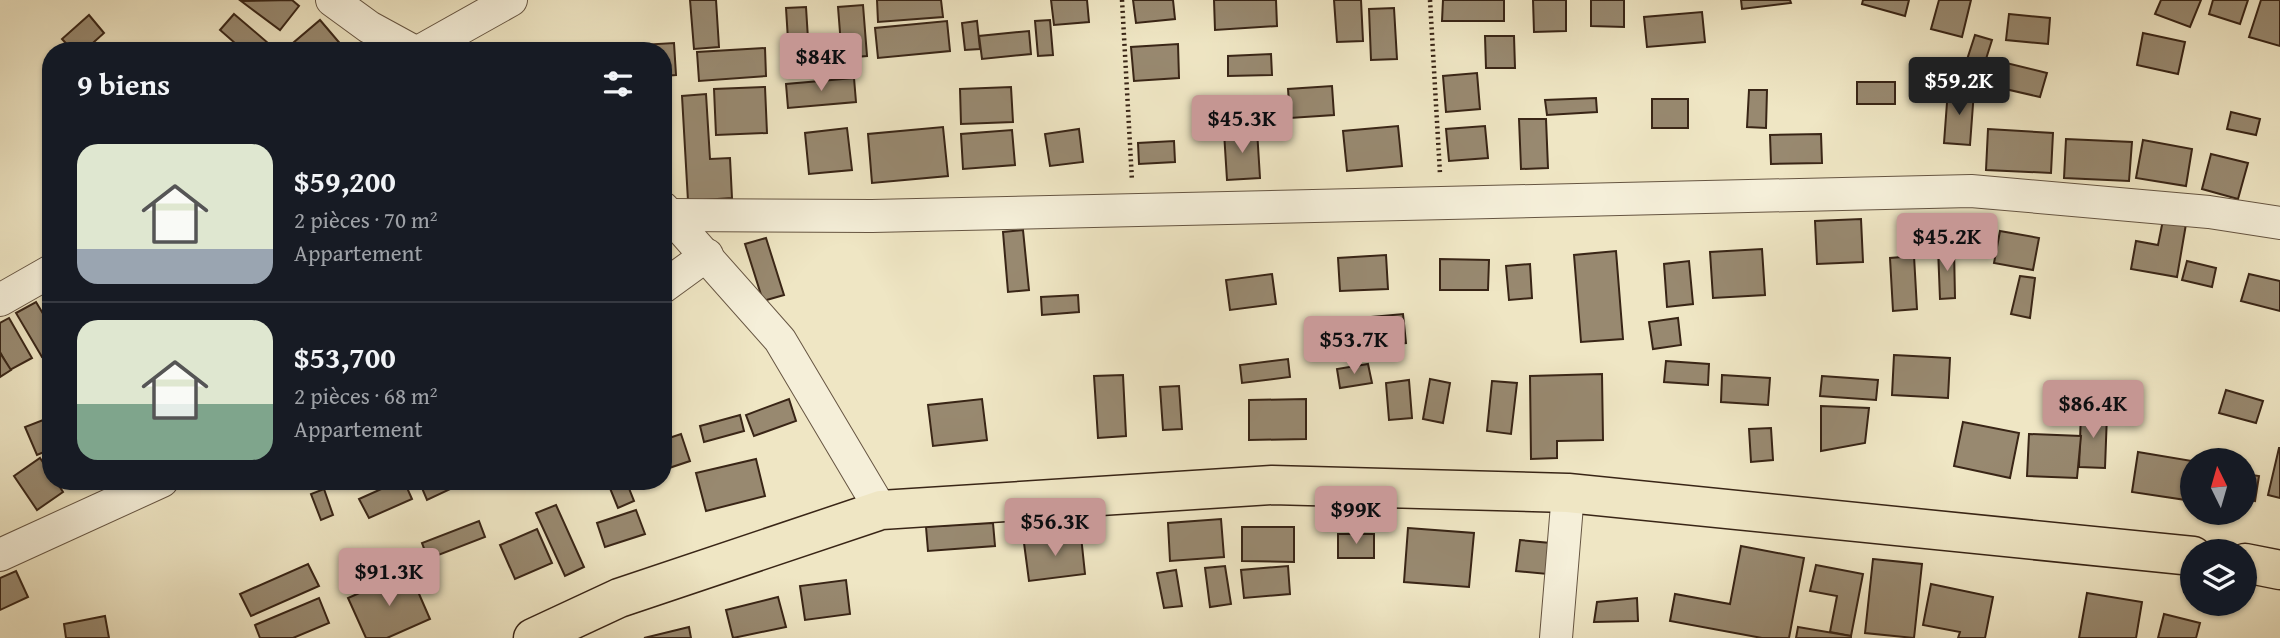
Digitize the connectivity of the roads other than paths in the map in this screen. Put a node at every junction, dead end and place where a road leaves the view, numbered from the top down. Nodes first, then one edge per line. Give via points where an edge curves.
1 (332, 0) edge
2 (511, 0) edge
3 (369, 13) edge
4 (403, 42) edge
5 (436, 42) edge
6 (672, 212) edge
7 (672, 217) edge
8 (2280, 223) edge
9 (707, 255) junction
10 (42, 276) edge
11 (672, 280) edge
12 (0, 300) edge
13 (142, 490) edge
14 (1568, 493) junction
15 (881, 510) junction
16 (0, 555) edge
17 (2180, 555) edge
18 (2257, 565) edge
19 (2280, 569) edge
20 (533, 638) edge
21 (1556, 638) edge

1 - 3 street
2 - 5 street
3 - 4 street
6 - 8 street via 872,216 1971,191 2209,212
7 - 9 street
9 - 11 street
9 - 15 street via 780,340
10 - 12 street
13 - 16 street
14 - 15 main road via 1272,485
14 - 17 main road
14 - 21 street
15 - 20 main road via 619,598
18 - 19 main road

